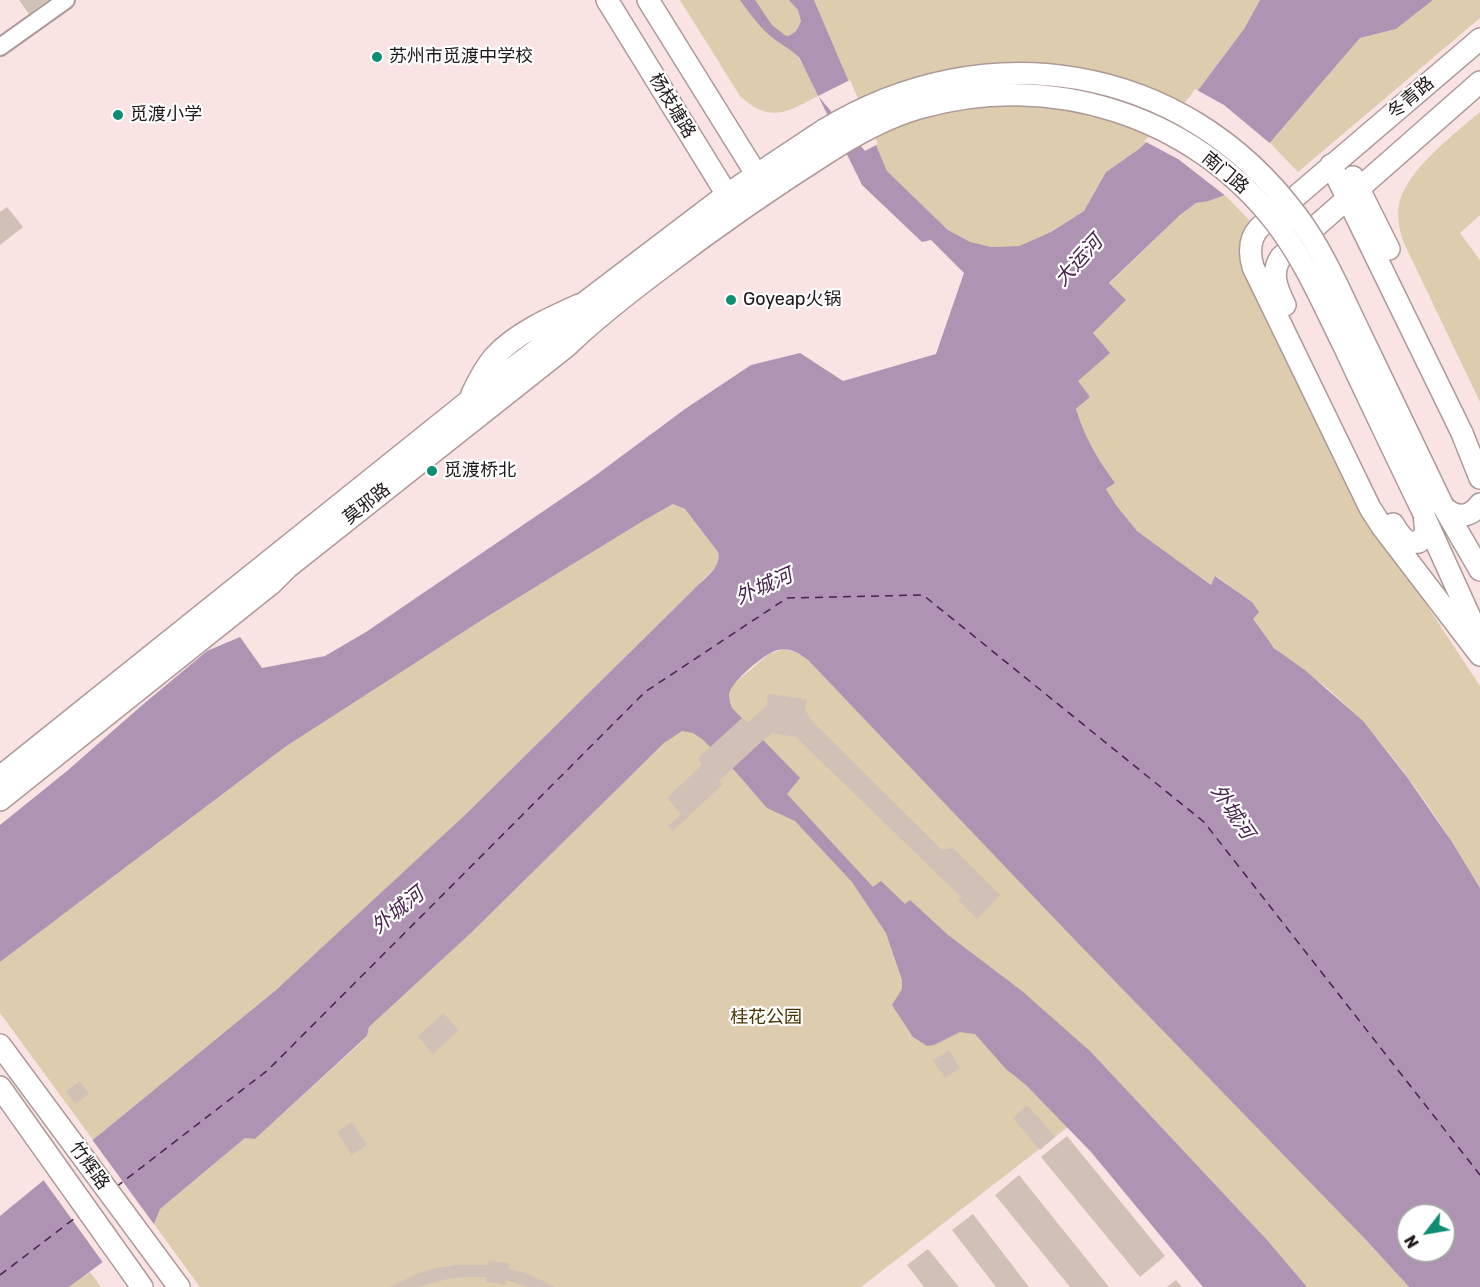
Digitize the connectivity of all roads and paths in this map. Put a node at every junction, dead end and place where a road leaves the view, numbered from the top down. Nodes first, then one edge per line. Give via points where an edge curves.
1 (66, 0) edge
2 (607, 0) edge
3 (648, 0) edge
4 (1480, 39) edge
5 (0, 46) edge
6 (1480, 82) edge
7 (1336, 161) junction
8 (761, 183) junction
9 (1353, 193) junction
10 (732, 203) junction
11 (1480, 439) edge
12 (1480, 478) edge
13 (1480, 504) edge
14 (1434, 510) junction
15 (1480, 570) edge
16 (1480, 639) edge
17 (1480, 655) edge
18 (0, 777) edge
19 (0, 800) edge
20 (0, 1045) edge
21 (0, 1087) edge
22 (174, 1280) edge
23 (142, 1287) edge

1 - 5 street
2 - 10 main road, 杨枝塘路
3 - 8 main road, 杨枝塘路
4 - 7 main road, 冬青路
6 - 9 main road, 冬青路
7 - 9 main road
7 - 17 main road, 冬青路 via 1259,228 1251,242 1252,262 1370,507
8 - 10 main road, 南门路
8 - 14 main road, 南门路, bridge via 828,140 864,108 928,84 974,75 1020,73 1110,86 1154,102 1233,149 1282,197 1310,234 1332,275
9 - 11 main road
9 - 12 main road
9 - 14 main road, 冬青路 via 1281,257 1275,269 1277,287 1393,523 1405,540 1413,543 1424,538
10 - 18 main road, 莫邪路 via 584,303 554,316 506,346 494,357 470,400
10 - 19 main road, 莫邪路 via 567,346
13 - 14 main road via 1464,516
14 - 15 main road, 南门路
14 - 16 main road, 南门路
20 - 22 main road, 竹辉路
21 - 23 main road, 竹辉路

